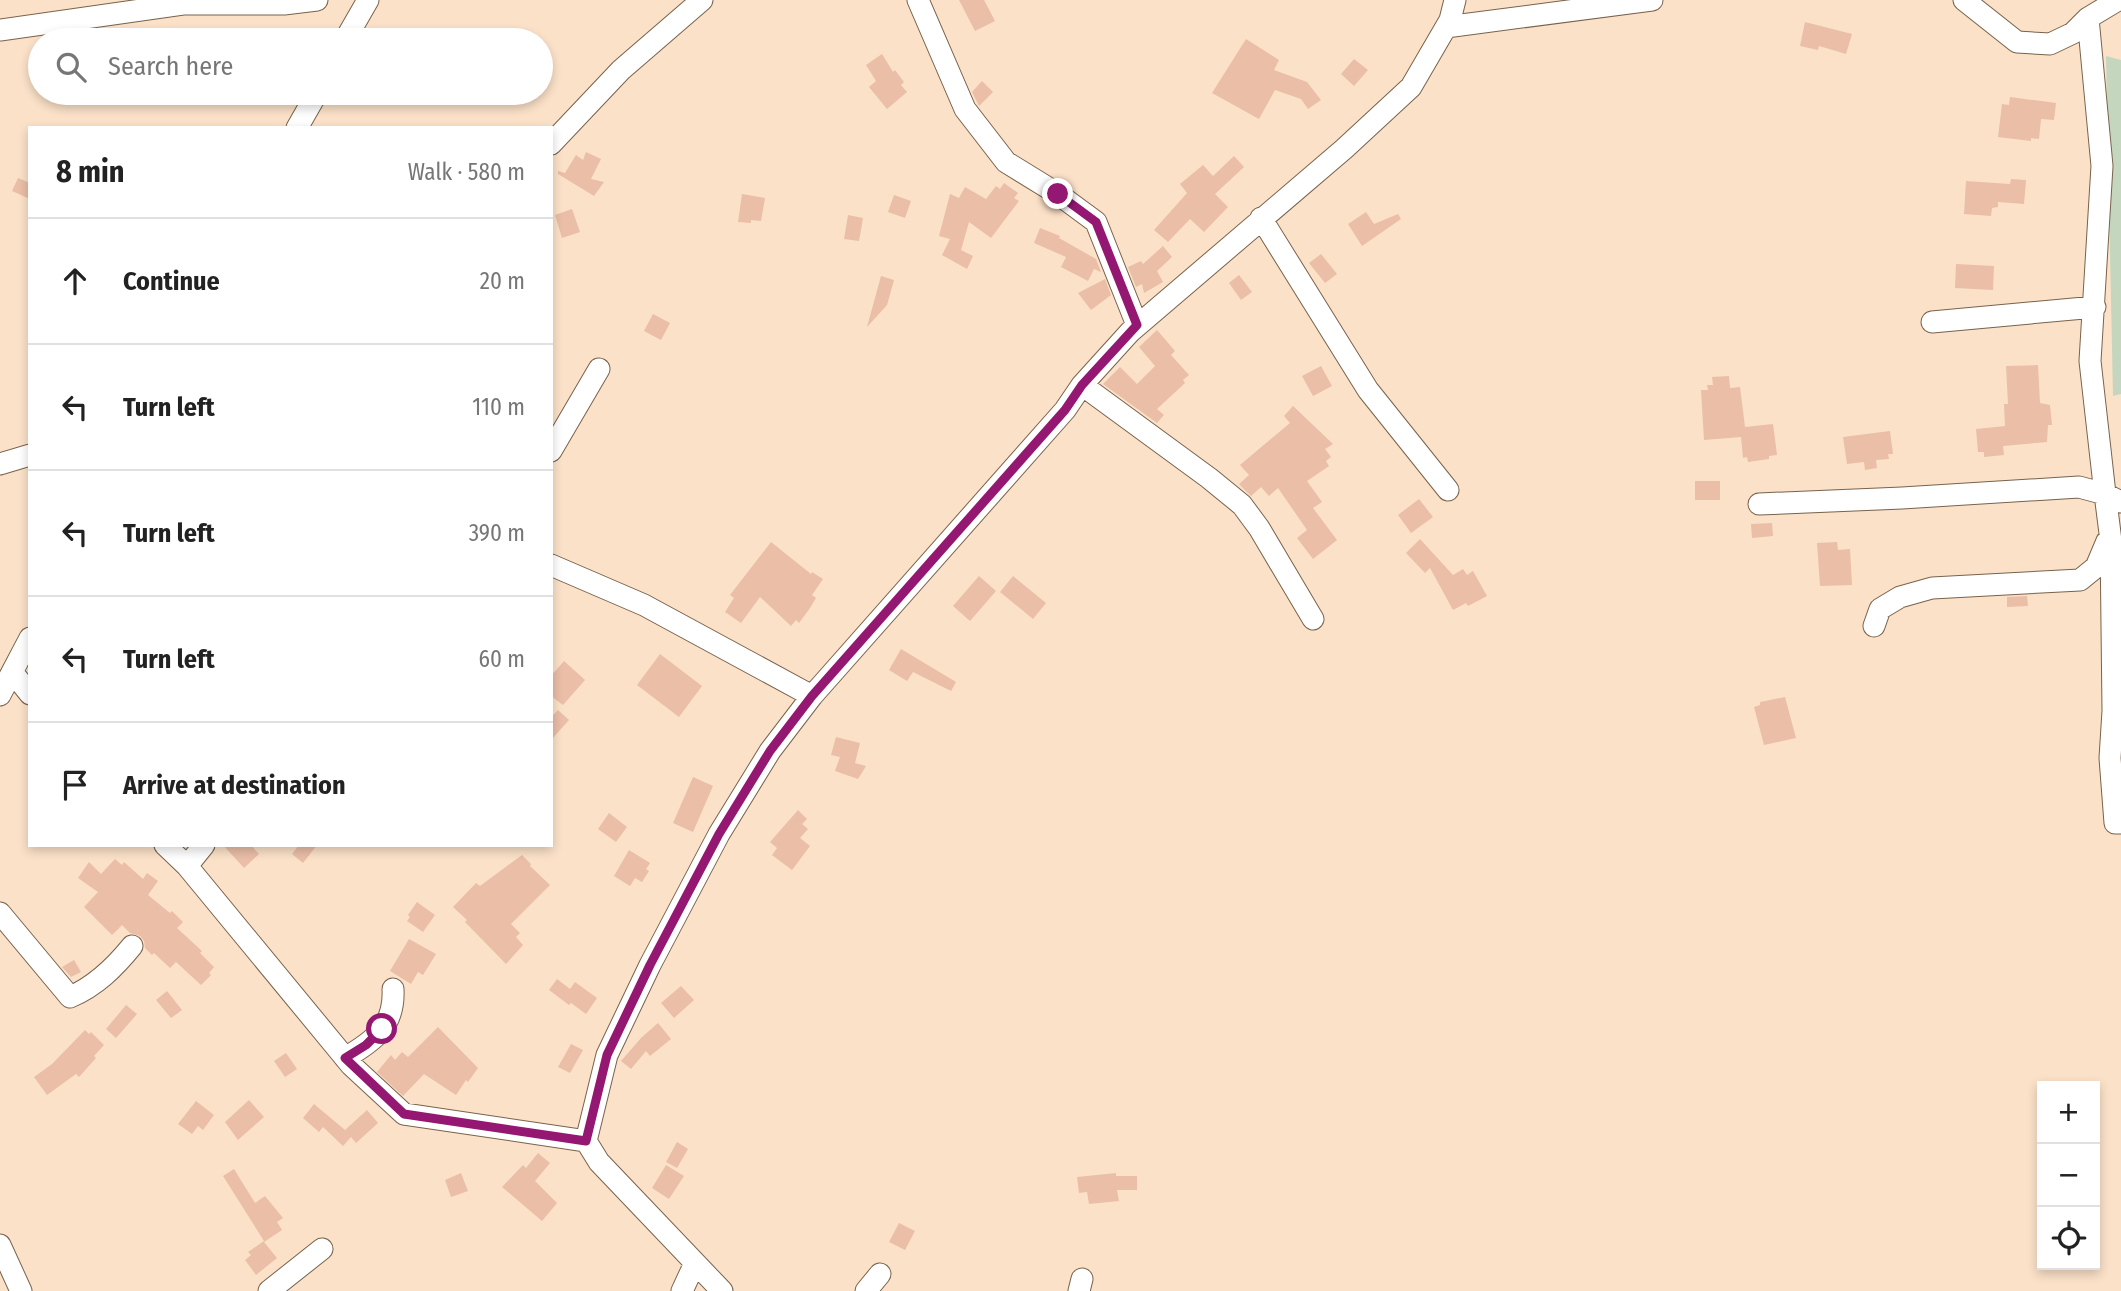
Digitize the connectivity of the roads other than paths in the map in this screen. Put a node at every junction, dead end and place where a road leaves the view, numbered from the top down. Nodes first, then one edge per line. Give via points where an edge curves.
1 (317, 0) edge
2 (368, 0) edge
3 (702, 0) edge
4 (918, 0) edge
5 (1455, 0) edge
6 (1652, 0) edge
7 (1964, 0) edge
8 (2118, 0) edge
9 (61, 10) edge
10 (2088, 18) junction
11 (1446, 27) junction
12 (352, 28) edge
13 (0, 30) edge
14 (310, 105) edge
15 (298, 126) edge
16 (553, 143) edge
17 (1261, 218) junction
18 (2095, 307) junction
19 (1932, 322) dead end
20 (1137, 325) junction
21 (600, 369) dead end
22 (1082, 385) junction
23 (553, 448) edge
24 (28, 456) edge
25 (0, 464) edge
26 (1448, 490) dead end
27 (2113, 498) edge
28 (1759, 504) dead end
29 (2110, 533) junction
30 (553, 566) edge
31 (1313, 619) dead end
32 (1874, 626) dead end
33 (28, 642) edge
34 (13, 673) junction
35 (28, 692) edge
36 (0, 695) edge
37 (812, 696) junction
38 (2121, 822) edge
39 (167, 847) edge
40 (202, 847) edge
41 (187, 866) junction
42 (0, 913) edge
43 (132, 947) dead end
44 (393, 989) dead end
45 (345, 1058) junction
46 (586, 1141) junction
47 (0, 1245) edge
48 (322, 1249) dead end
49 (695, 1262) junction
50 (21, 1291) edge
51 (269, 1291) edge
52 (682, 1291) edge
53 (722, 1291) edge

1 - 9 street
2 - 12 street
3 - 16 street via 621,70
4 - 20 street via 965,108 1006,162 1096,222
5 - 11 street
6 - 11 street
7 - 10 street via 2017,43 2050,44 2073,33
8 - 10 street
9 - 13 street
10 - 18 street via 2102,166
11 - 17 street via 1410,87
14 - 15 street
17 - 20 street
17 - 26 street via 1368,390
18 - 19 street
18 - 27 street via 2090,361
20 - 22 street
21 - 23 street
22 - 31 street via 1242,505
22 - 37 street via 1065,410
24 - 25 street
27 - 28 street via 2079,487
27 - 29 street
29 - 32 street via 2096,567 2080,580 1932,589 1900,597 1880,609
29 - 38 street via 2110,758 2115,823
30 - 37 street via 644,605
33 - 34 street
34 - 35 street
34 - 36 street
37 - 46 street via 770,751 719,834 650,965 607,1055
39 - 41 street
40 - 41 street
41 - 45 street
42 - 43 street via 70,997 94,984
44 - 45 street via 394,1005 382,1029
45 - 46 street via 404,1114
46 - 49 street via 600,1162
47 - 50 street
48 - 51 street
49 - 52 street
49 - 53 street

